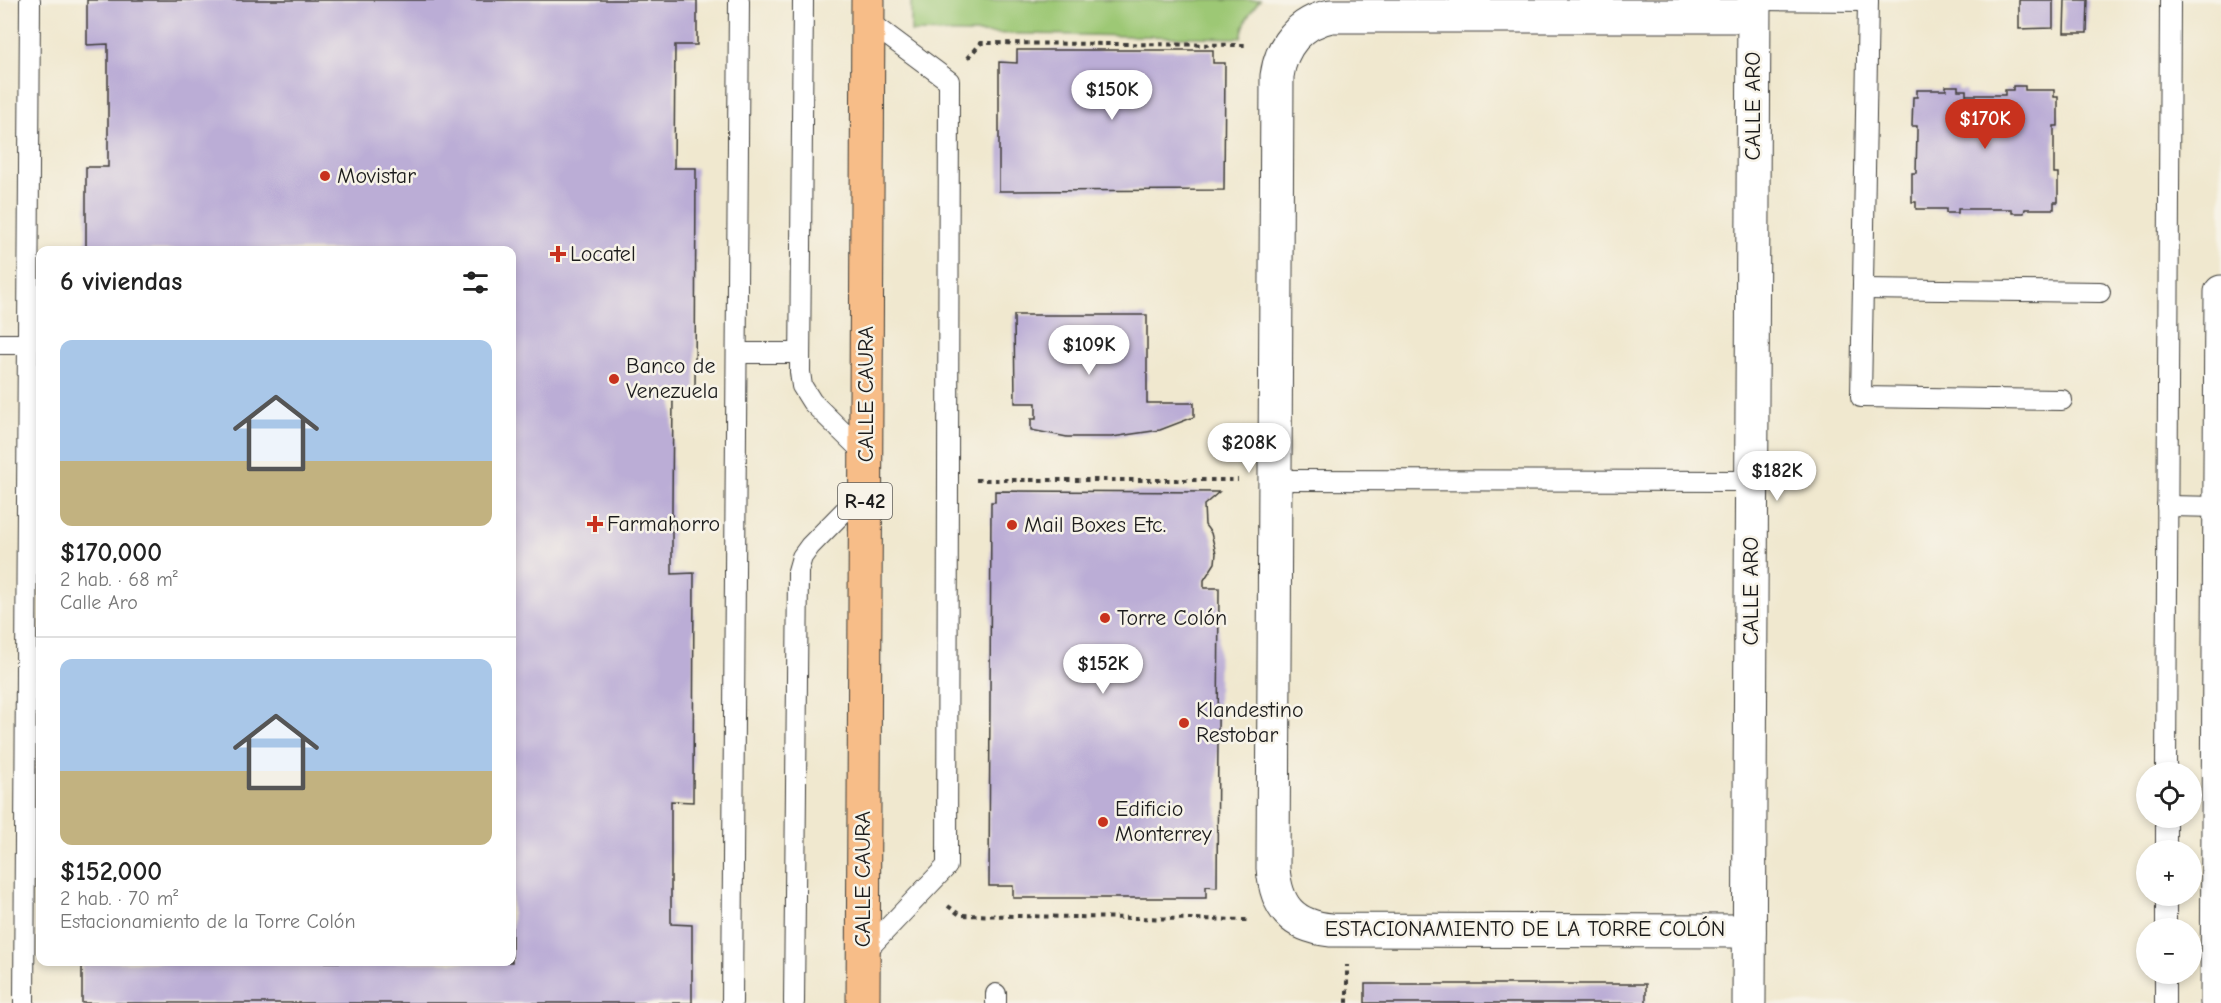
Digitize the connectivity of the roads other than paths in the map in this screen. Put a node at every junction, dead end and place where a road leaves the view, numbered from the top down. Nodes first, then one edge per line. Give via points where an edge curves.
1 (30, 0) edge
2 (739, 0) edge
3 (803, 0) edge
4 (1868, 0) edge
5 (2170, 0) edge
6 (1753, 8) edge
7 (868, 10) edge
8 (1863, 289) junction
9 (2100, 292) dead end
10 (2221, 292) edge
11 (0, 344) edge
12 (28, 344) junction
13 (737, 353) junction
14 (800, 353) junction
15 (2062, 400) dead end
16 (866, 455) junction
17 (1275, 480) junction
18 (1751, 481) junction
19 (865, 490) junction
20 (2167, 507) junction
21 (2220, 507) edge
22 (2166, 762) edge
23 (1749, 931) junction
24 (863, 954) junction
25 (2165, 984) edge
26 (24, 1003) edge
27 (732, 1003) edge
28 (794, 1003) edge
29 (863, 1003) edge
30 (1749, 1003) edge
31 (2165, 1003) edge
32 (2217, 1003) edge

1 - 12 lane
2 - 13 lane
3 - 14 lane
4 - 6 lane
4 - 8 lane
5 - 20 lane
6 - 17 street via 1337,15 1320,18 1299,30 1278,63 1276,76
6 - 18 street, CALLE ARO
7 - 16 main road, CALLE CAURA / R-42
7 - 24 lane via 949,81 947,866
8 - 9 lane
8 - 15 lane via 1861,397
10 - 21 street
11 - 12 lane
12 - 26 lane
13 - 14 lane
13 - 27 lane
14 - 16 lane via 802,386 812,402
16 - 19 main road, CALLE CAURA / R-42
17 - 18 lane
17 - 23 street, ESTACIONAMIENTO DE LA TORRE COLÓN via 1273,868 1280,903 1296,919 1331,930
18 - 23 street, CALLE ARO
19 - 24 main road, CALLE CAURA / R-42
19 - 28 lane via 810,546 798,571
20 - 21 lane
20 - 22 lane
21 - 32 street
23 - 30 street, CALLE ARO
24 - 29 main road, CALLE CAURA / R-42
25 - 31 lane

